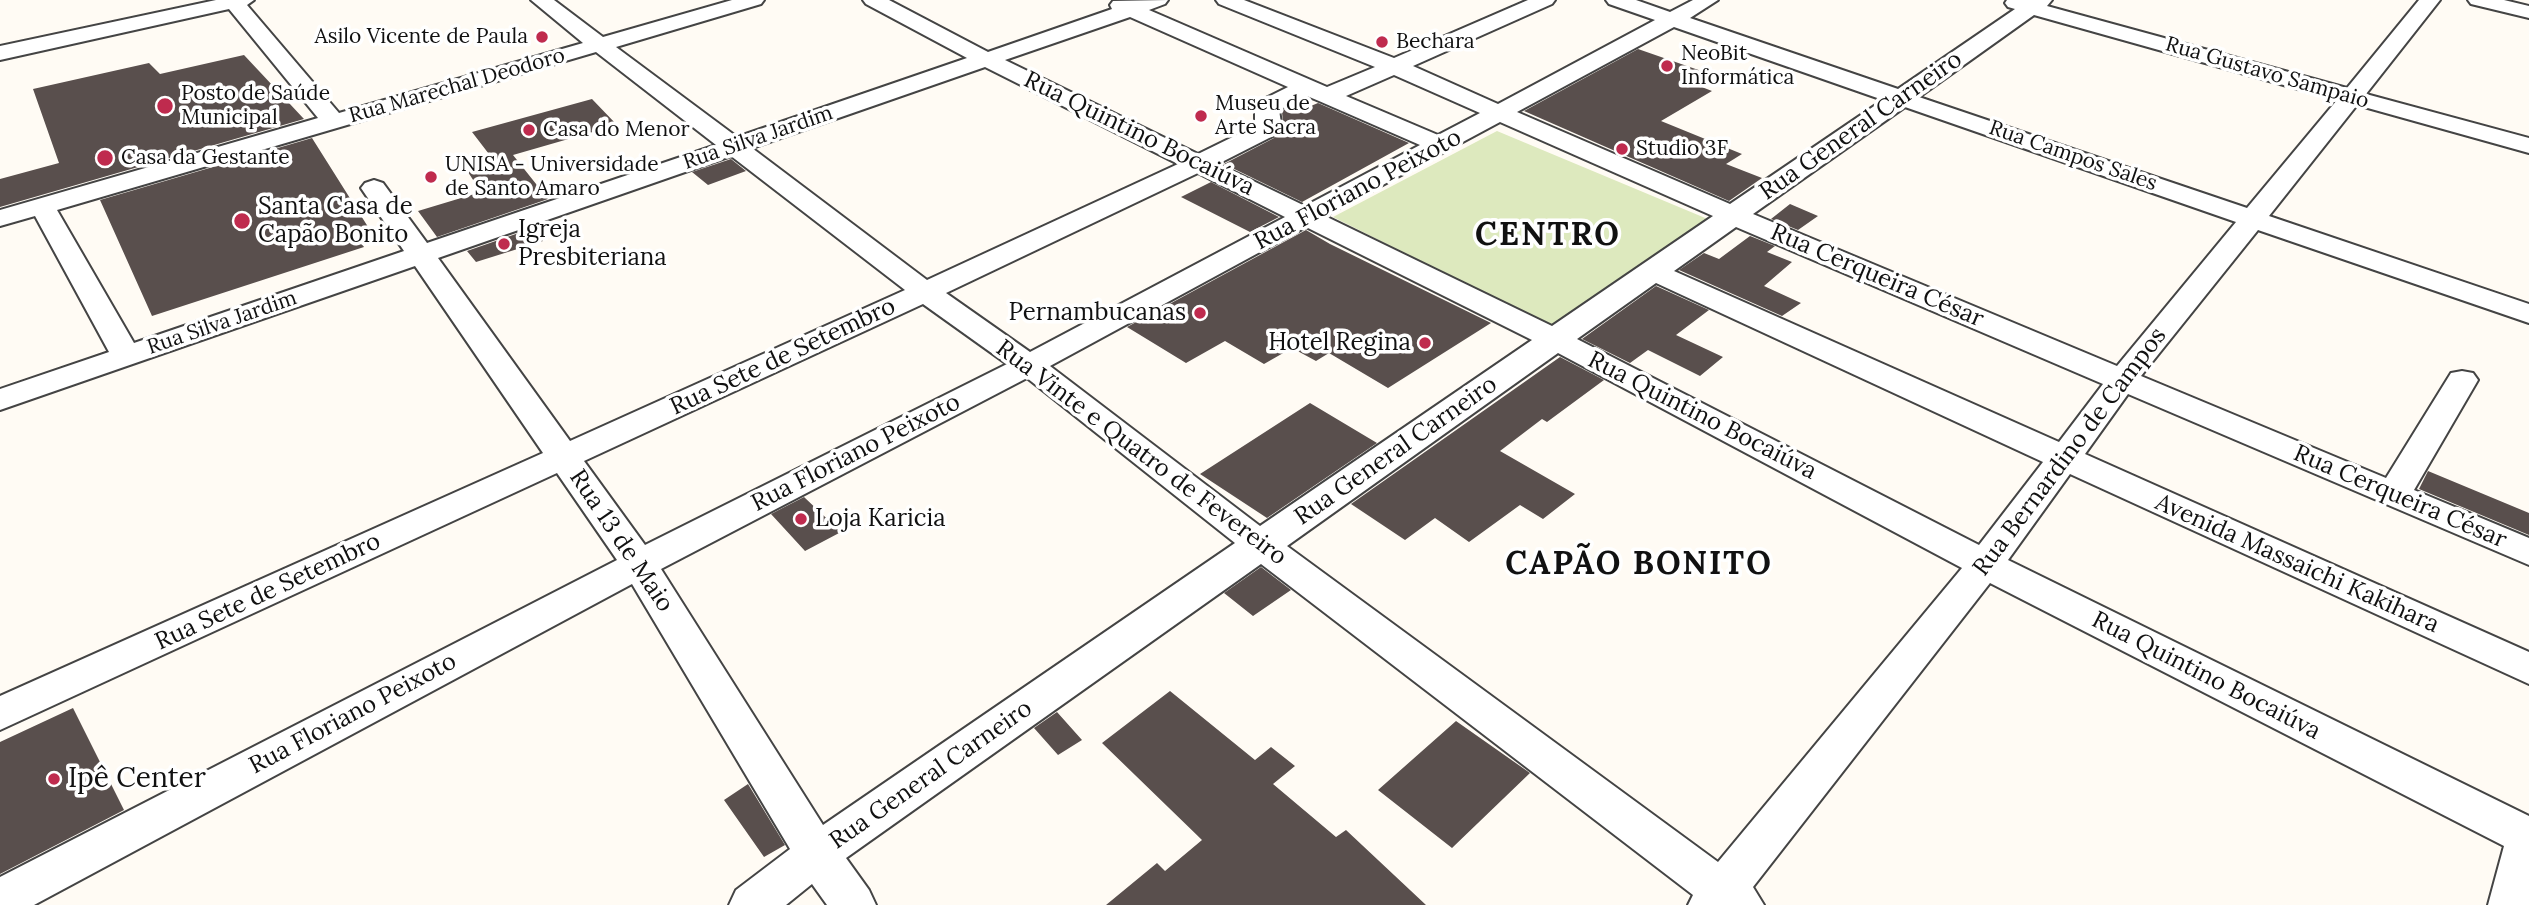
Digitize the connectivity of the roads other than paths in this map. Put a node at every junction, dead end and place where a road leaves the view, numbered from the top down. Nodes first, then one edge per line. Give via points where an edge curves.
1 (188, 0) edge
2 (541, 0) edge
3 (754, 0) edge
4 (873, 0) edge
5 (1109, 0) edge
6 (1158, 0) edge
7 (1226, 0) edge
8 (1545, 0) edge
9 (1616, 0) edge
10 (1708, 0) edge
11 (2005, 0) edge
12 (2430, 0) edge
13 (2478, 0) edge
14 (237, 1) edge
15 (2037, 4) edge
16 (1130, 10) junction
17 (2529, 12) edge
18 (1672, 19) junction
19 (0, 41) edge
20 (598, 46) junction
21 (0, 53) edge
22 (987, 60) junction
23 (1393, 66) junction
24 (1317, 92) junction
25 (2351, 96) junction
26 (1900, 98) junction
27 (1501, 113) junction
28 (333, 121) junction
29 (1440, 145) junction
30 (732, 146) junction
31 (2529, 146) edge
32 (1198, 163) junction
33 (374, 188) dead end
34 (42, 206) junction
35 (1734, 216) junction
36 (1308, 217) junction
37 (0, 218) edge
38 (2254, 218) junction
39 (422, 253) junction
40 (1654, 272) junction
41 (925, 292) junction
42 (2529, 314) edge
43 (1556, 340) junction
44 (126, 356) junction
45 (1030, 365) junction
46 (2123, 379) junction
47 (2462, 380) dead end
48 (0, 400) edge
49 (565, 457) junction
50 (2064, 458) junction
51 (2394, 494) junction
52 (1261, 545) junction
53 (2529, 552) edge
54 (639, 564) junction
55 (1985, 564) junction
56 (2529, 669) edge
57 (0, 715) edge
58 (2529, 837) edge
59 (817, 854) junction
60 (0, 900) edge
61 (1725, 900) edge
62 (752, 905) edge
63 (853, 905) edge
64 (2511, 905) edge

1 - 19 street
2 - 20 street, Rua Vinte e Quatro de Fevereiro
3 - 20 street, Rua Marechal Deodoro
4 - 22 street, Rua Quintino Bocaiúva
5 - 16 street
6 - 16 street, Rua Silva Jardim
7 - 23 street, Rua Cerqueira César
8 - 23 street, Rua Sete de Setembro
9 - 18 street, Rua Campos Sales
10 - 18 street, Rua Floriano Peixoto
11 - 15 street, Rua Gustavo Sampaio
12 - 25 street, Rua Bernardino de Campos
13 - 17 street
14 - 21 street
14 - 28 street
15 - 25 street, Rua Gustavo Sampaio
15 - 26 street, Rua General Carneiro
16 - 22 street, Rua Silva Jardim
16 - 24 street
18 - 26 street, Rua Campos Sales
18 - 27 street, Rua Floriano Peixoto
20 - 28 street, Rua Marechal Deodoro
20 - 30 street, Rua Vinte e Quatro de Fevereiro
22 - 30 street, Rua Silva Jardim
22 - 32 street, Rua Quintino Bocaiúva
23 - 24 street, Rua Sete de Setembro
23 - 27 street, Rua Cerqueira César
24 - 29 street
24 - 32 street, Rua Sete de Setembro via 1270,105 1264,131
25 - 31 street, Rua Gustavo Sampaio
25 - 38 street, Rua Bernardino de Campos
26 - 35 street, Rua General Carneiro
26 - 38 street, Rua Campos Sales
27 - 29 street, Rua Floriano Peixoto
27 - 35 street, Rua Cerqueira César
28 - 34 street, Rua Marechal Deodoro
29 - 36 street, Rua Floriano Peixoto
30 - 39 street, Rua Silva Jardim
30 - 41 street, Rua Vinte e Quatro de Fevereiro
32 - 36 street, Rua Quintino Bocaiúva
32 - 41 street, Rua Sete de Setembro
33 - 39 street, Rua 13 de Maio
34 - 37 street, Rua Marechal Deodoro
34 - 44 street
35 - 40 street, Rua General Carneiro
35 - 46 street, Rua Cerqueira César
36 - 43 street, Rua Quintino Bocaiúva
36 - 45 street, Rua Floriano Peixoto
38 - 42 street, Rua Campos Sales
38 - 46 street, Rua Bernardino de Campos
39 - 44 street, Rua Silva Jardim
39 - 49 street, Rua 13 de Maio
40 - 43 street, Rua General Carneiro
40 - 50 street, Avenida Massaichi Kakihara
41 - 45 street, Rua Vinte e Quatro de Fevereiro
41 - 49 street, Rua Sete de Setembro
43 - 52 street, Rua General Carneiro
43 - 55 street, Rua Quintino Bocaiúva
44 - 48 street, Rua Silva Jardim
45 - 52 street, Rua Vinte e Quatro de Fevereiro
45 - 54 street, Rua Floriano Peixoto
46 - 50 street, Rua Bernardino de Campos
46 - 51 street, Rua Cerqueira César
47 - 51 street
49 - 54 street, Rua 13 de Maio
49 - 57 street, Rua Sete de Setembro
50 - 55 street, Rua Bernardino de Campos
50 - 56 street, Avenida Massaichi Kakihara
51 - 53 street, Rua Cerqueira César
52 - 59 street, Rua General Carneiro
52 - 61 street, Rua Vinte e Quatro de Fevereiro
54 - 59 street, Rua 13 de Maio
54 - 60 street, Rua Floriano Peixoto
55 - 58 street, Rua Quintino Bocaiúva
55 - 61 street, Rua Bernardino de Campos
58 - 64 street
59 - 62 street, Rua General Carneiro
59 - 63 street, Rua 13 de Maio

